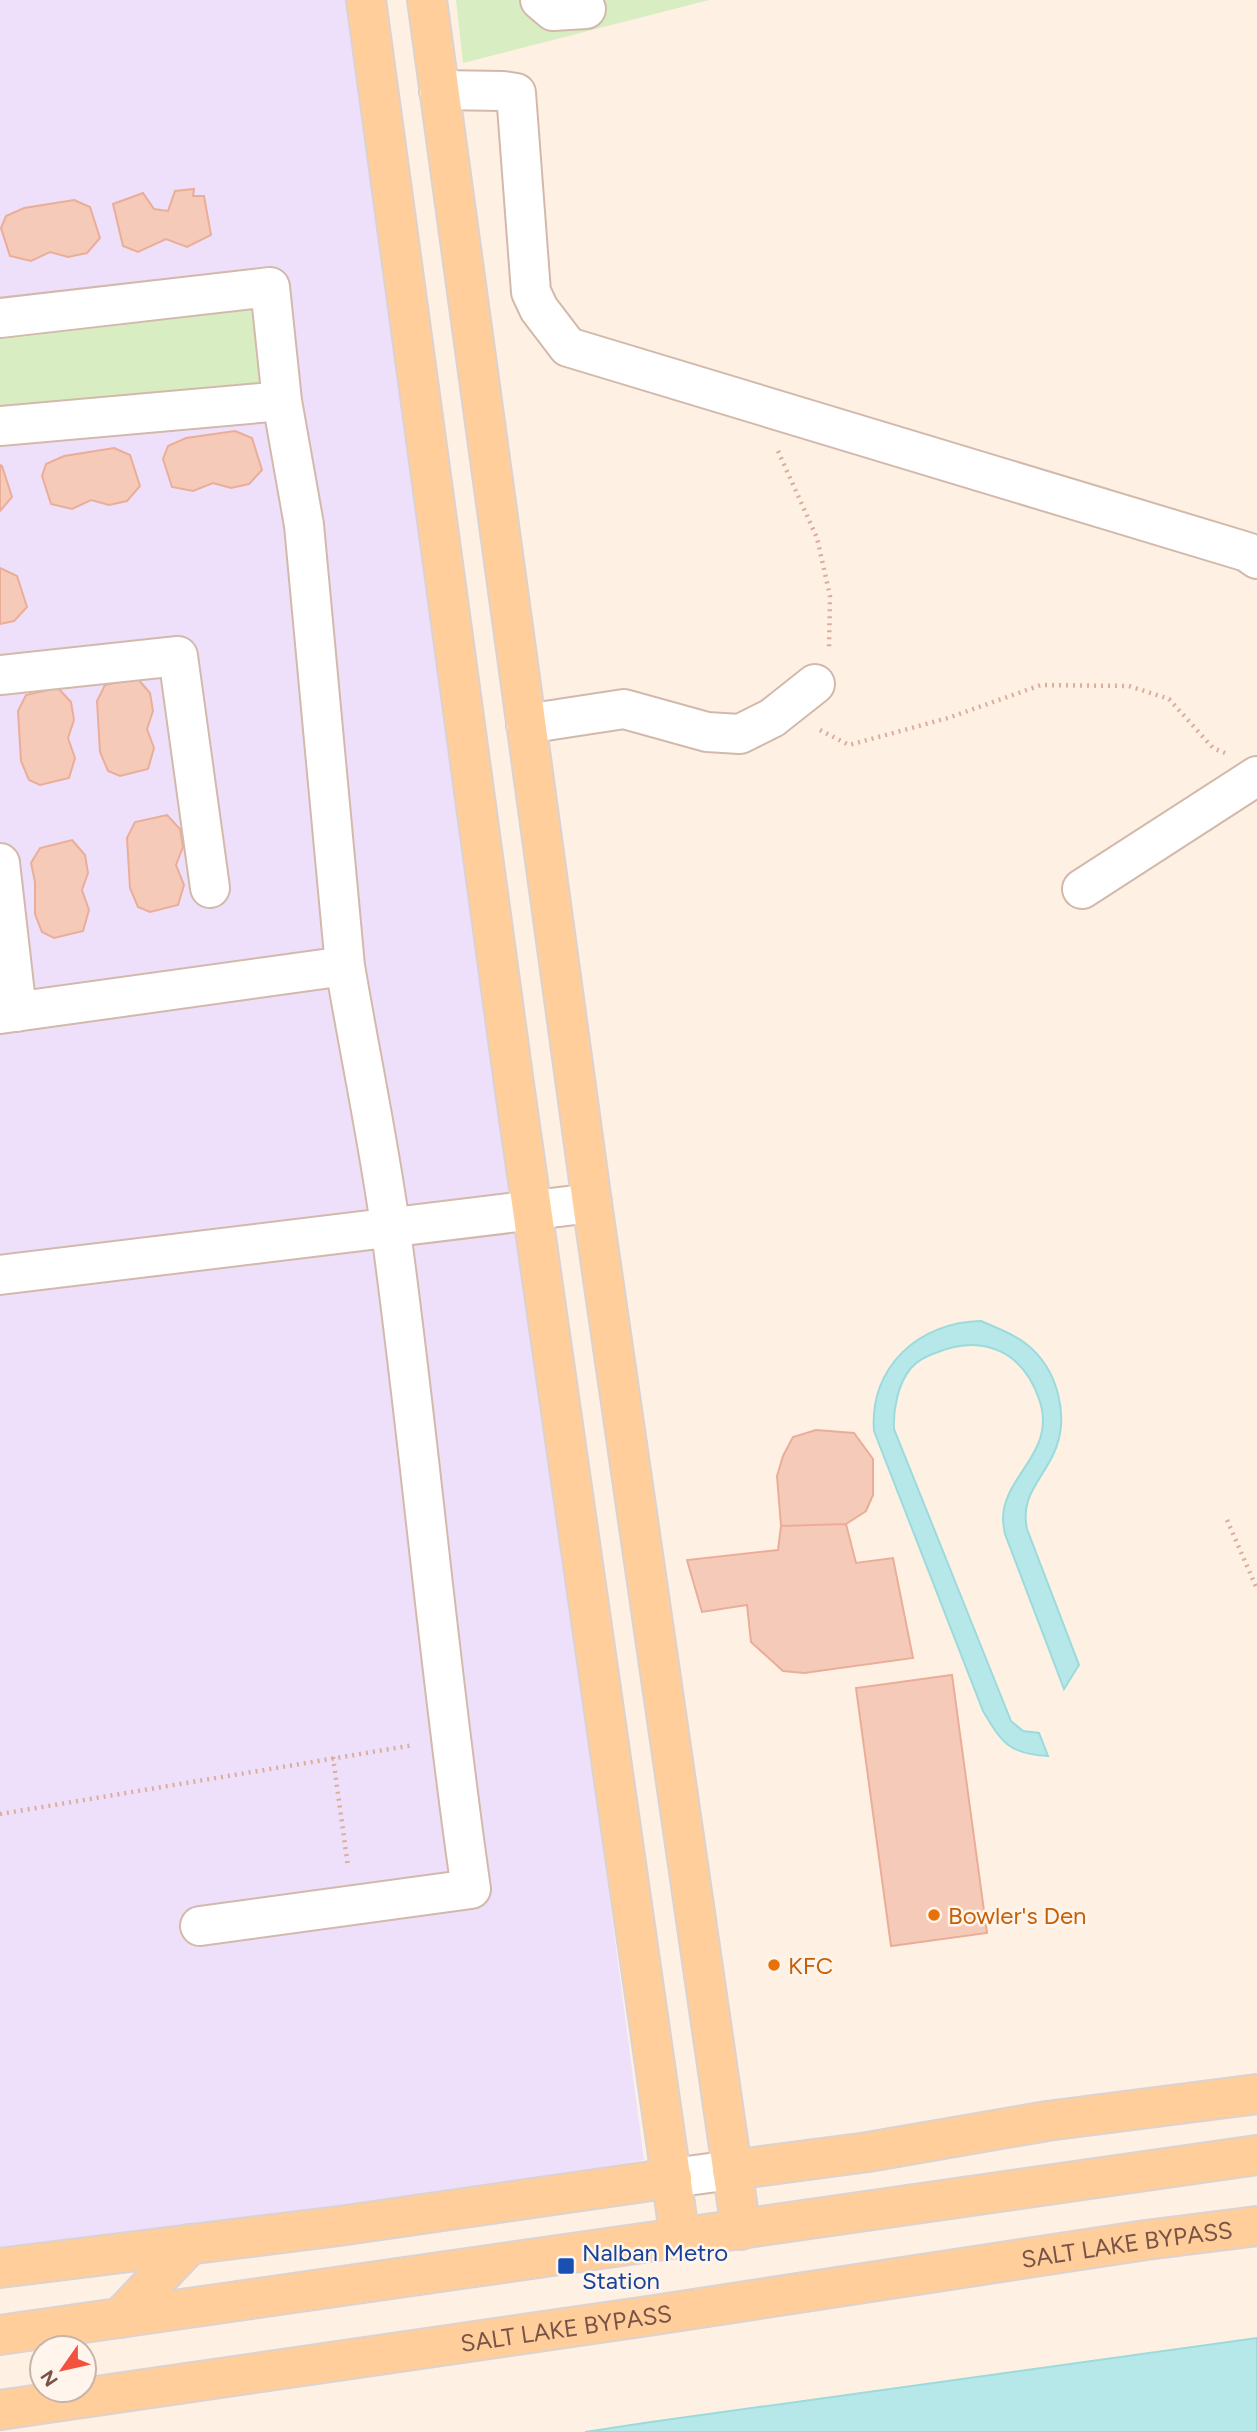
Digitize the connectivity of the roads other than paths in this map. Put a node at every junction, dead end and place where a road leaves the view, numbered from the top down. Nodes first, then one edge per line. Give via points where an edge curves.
1 (366, 0) edge
2 (426, 0) edge
3 (540, 0) edge
4 (586, 9) dead end
5 (439, 90) junction
6 (0, 318) edge
7 (282, 401) junction
8 (0, 426) edge
9 (1257, 559) edge
10 (0, 675) edge
11 (815, 684) road end
12 (526, 724) junction
13 (1246, 767) edge
14 (0, 863) edge
15 (210, 888) dead end
16 (1082, 889) dead end
17 (345, 966) junction
18 (8, 1013) edge
19 (592, 1203) junction
20 (532, 1211) junction
21 (391, 1229) junction
22 (0, 1275) edge
23 (201, 1926) dead end
24 (1257, 2094) edge
25 (1257, 2155) edge
26 (732, 2170) junction
27 (673, 2178) junction
28 (1257, 2226) edge
29 (741, 2230) junction
30 (680, 2239) junction
31 (190, 2245) junction
32 (0, 2268) edge
33 (120, 2318) junction
34 (0, 2335) edge
35 (98, 2395) edge
36 (39, 2404) edge
37 (44, 2404) edge
38 (0, 2410) edge
39 (0, 2426) edge

1 - 20 main road
2 - 5 main road
3 - 4 street via 553,11
5 - 9 street via 516,93 531,292 568,346 1234,548
5 - 12 main road
6 - 7 street via 270,287
7 - 8 street
7 - 17 street via 304,525
10 - 15 street via 178,656
11 - 12 street via 772,718 740,734 707,732 624,709
12 - 19 main road
13 - 16 street
14 - 18 street
17 - 18 street
17 - 21 street
19 - 20 street
19 - 26 main road
20 - 21 street
20 - 27 main road
21 - 22 street
21 - 23 street via 449,1741 471,1889
24 - 26 main road
25 - 29 main road
26 - 27 street
26 - 29 main road
27 - 30 main road
27 - 31 main road
28 - 35 main road, SALT LAKE BYPASS
29 - 30 main road
30 - 33 main road
31 - 32 main road
31 - 33 main road
33 - 34 main road
36 - 38 main road, SALT LAKE BYPASS
37 - 39 street

